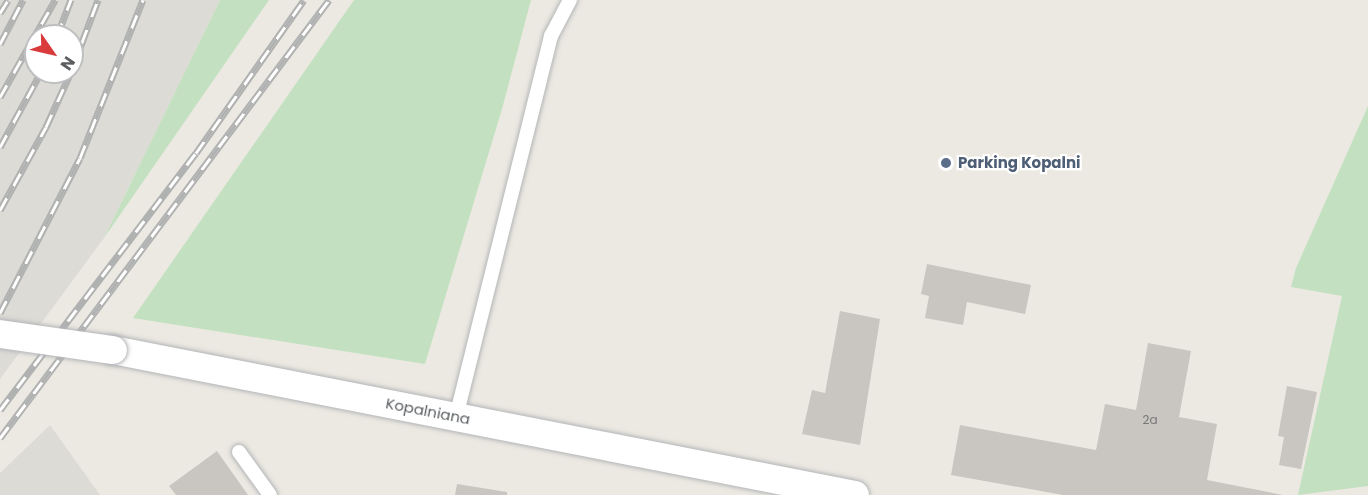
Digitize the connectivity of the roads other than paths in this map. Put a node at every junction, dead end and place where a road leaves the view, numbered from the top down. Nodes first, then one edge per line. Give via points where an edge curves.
1 (570, 0) edge
2 (0, 334) edge
3 (456, 417) junction
4 (239, 452) dead end
5 (270, 495) edge
6 (855, 495) edge

1 - 3 lane via 551,36
2 - 3 street, Kopalniana, bridge via 114,350
3 - 6 street, Kopalniana
4 - 5 lane

